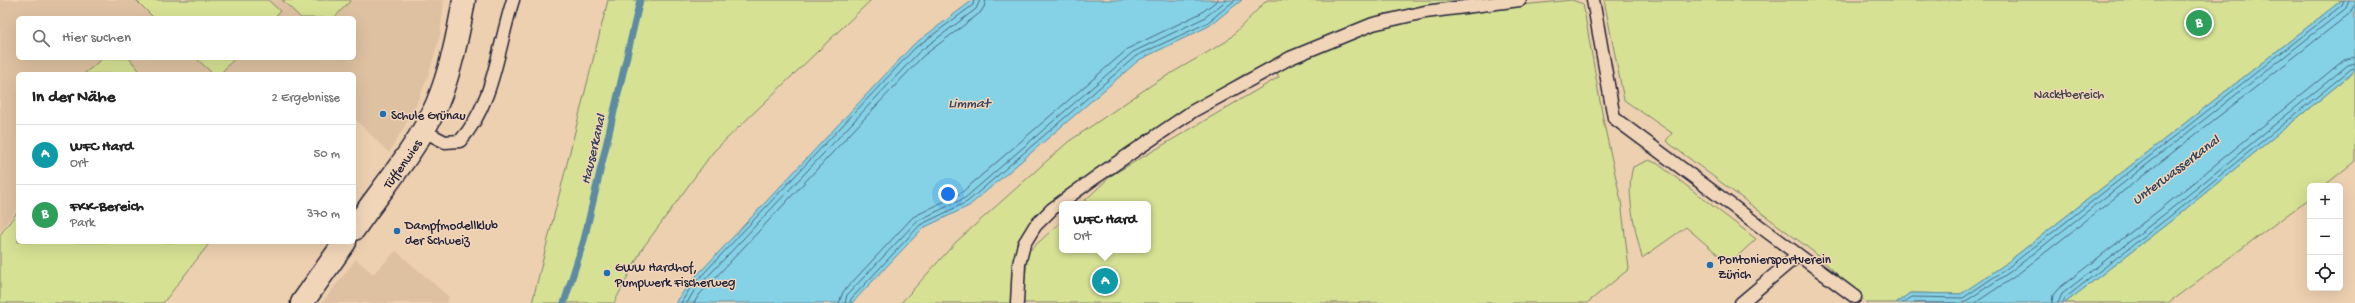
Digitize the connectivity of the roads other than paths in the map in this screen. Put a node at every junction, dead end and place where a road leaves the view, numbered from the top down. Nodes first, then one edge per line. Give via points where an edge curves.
1 (464, 0) edge
2 (513, 0) edge
3 (1520, 0) edge
4 (1593, 0) edge
5 (422, 130) junction
6 (1063, 201) edge
7 (1059, 204) edge
8 (356, 224) edge
9 (344, 244) edge
10 (1798, 255) junction
11 (1854, 297) dead end
12 (302, 303) edge
13 (1017, 303) edge
14 (1741, 303) edge

1 - 5 street, Tüffenwies via 456,49 437,104
2 - 5 lane via 498,55 472,128 460,141 444,142
3 - 6 lane via 1425,12 1374,24 1290,58 1193,111
4 - 10 lane via 1614,118
5 - 8 street, Tüffenwies via 407,157
7 - 13 lane via 1035,226 1024,244 1019,264
9 - 12 street
10 - 11 lane
10 - 14 lane

